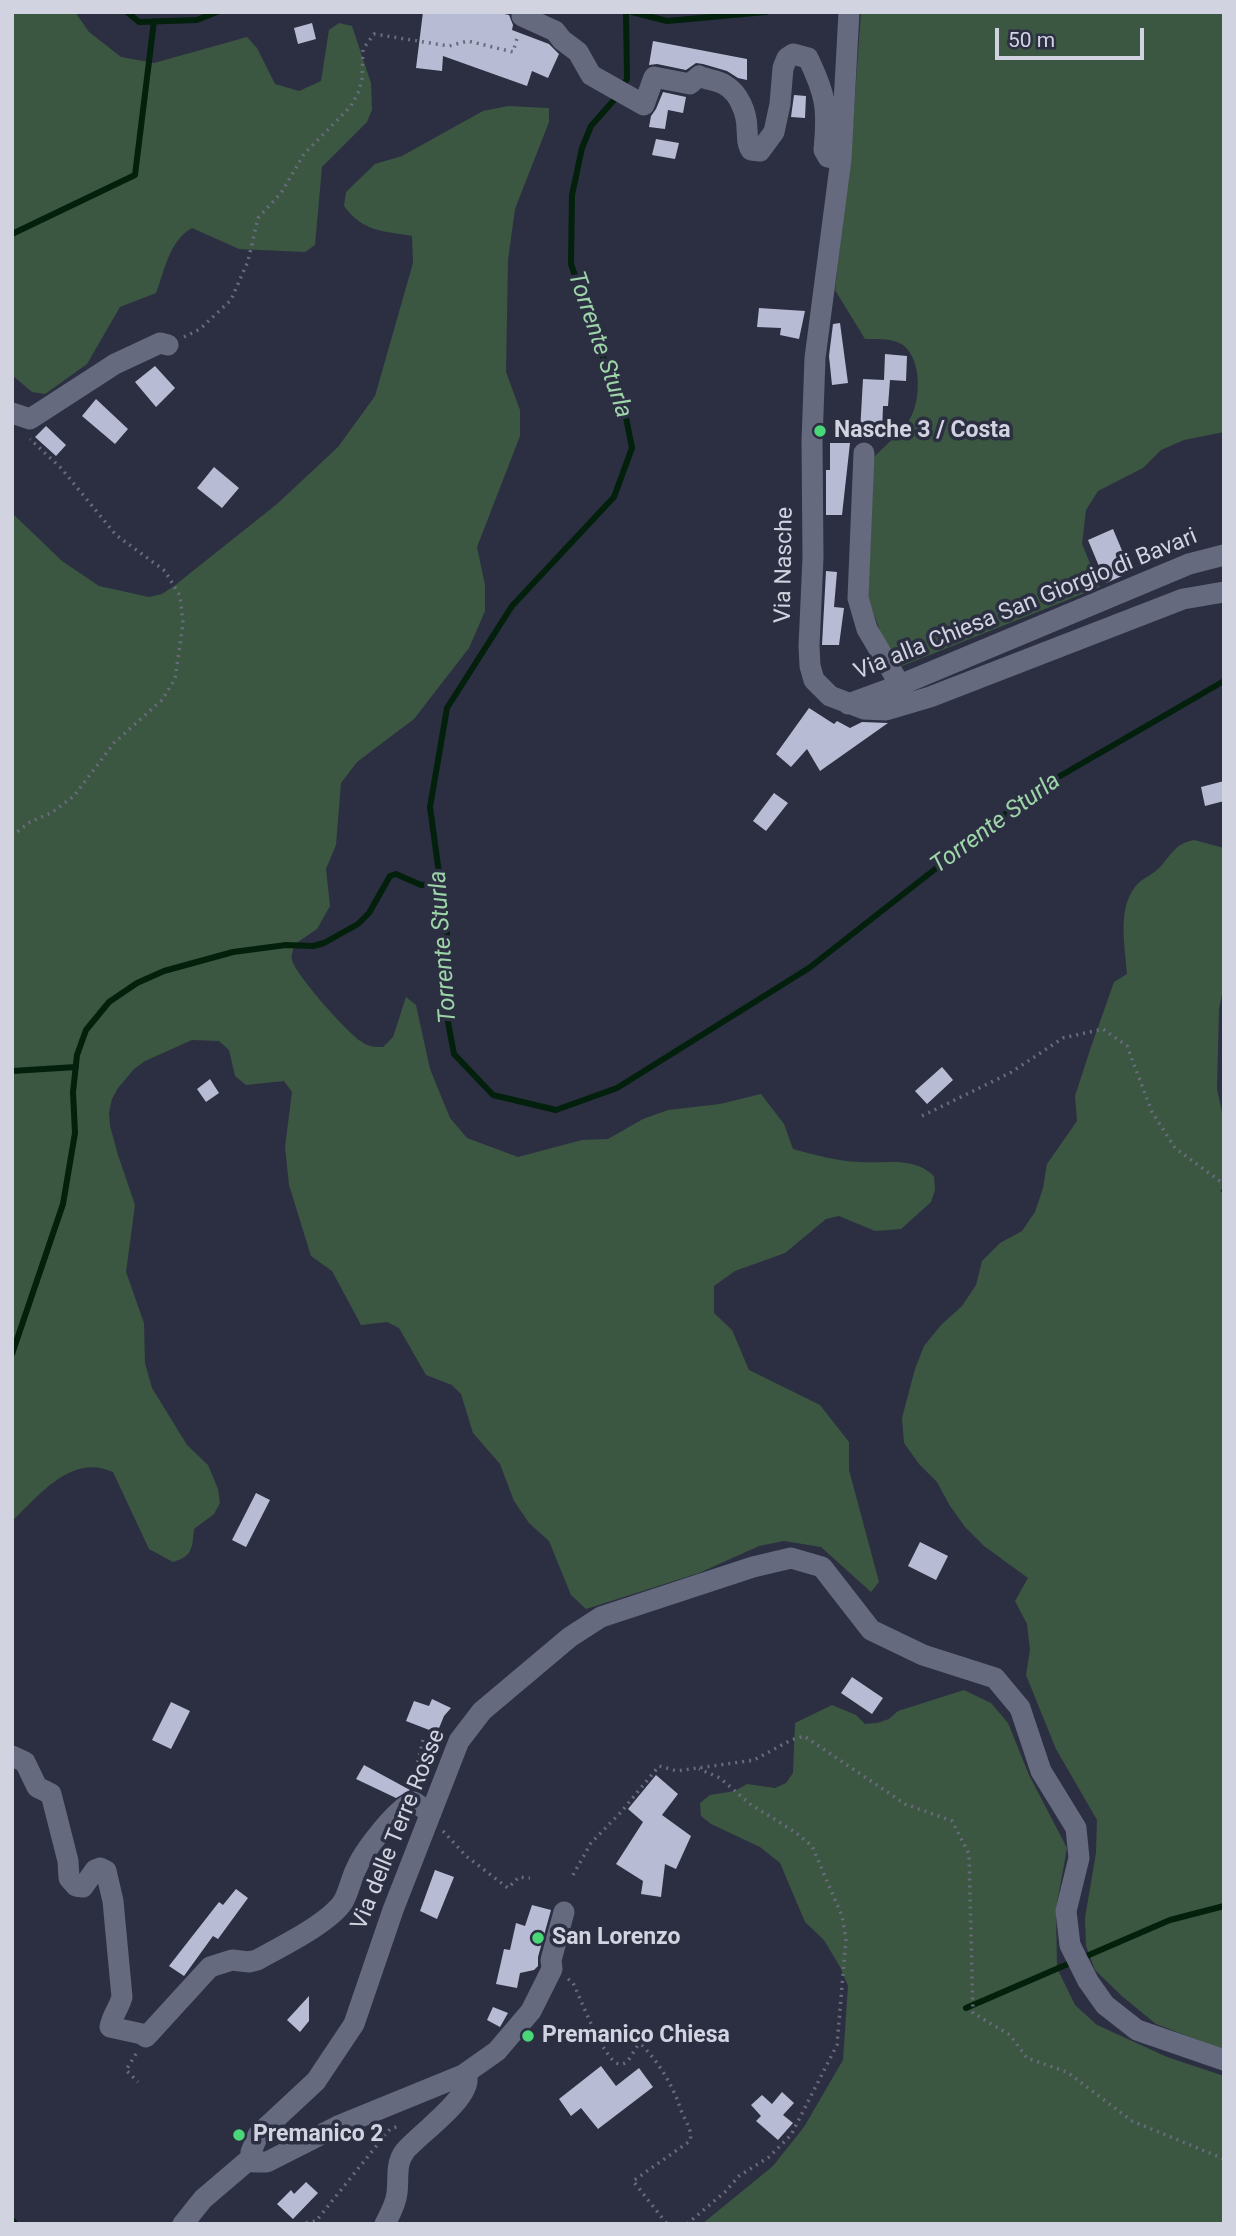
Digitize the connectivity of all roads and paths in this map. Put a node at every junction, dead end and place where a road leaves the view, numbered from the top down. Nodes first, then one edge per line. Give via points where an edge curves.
1 (849, 12) edge
2 (523, 16) joint
3 (841, 159) junction
4 (168, 345) joint
5 (12, 413) edge
6 (24, 431) dead end
7 (864, 453) dead end
8 (1224, 555) edge
9 (1224, 592) edge
10 (900, 685) junction
11 (848, 704) junction
12 (12, 836) edge
13 (922, 1116) dead end
14 (1224, 1184) edge
15 (423, 1740) dead end
16 (12, 1756) edge
17 (697, 1768) junction
18 (427, 1807) junction
19 (573, 1875) dead end
20 (530, 1878) dead end
21 (565, 1912) dead end
22 (548, 1976) junction
23 (146, 2037) junction
24 (1224, 2060) edge
25 (464, 2075) junction
26 (138, 2082) dead end
27 (400, 2126) dead end
28 (251, 2158) junction
29 (1224, 2159) edge
30 (183, 2224) edge
31 (299, 2224) edge
32 (386, 2224) edge
33 (667, 2224) edge
34 (687, 2224) edge

1 - 3 street, Via Nasche
2 - 3 street via 555,31 578,52 591,75 644,105 654,77 690,84 699,76 724,83 736,94 744,112 751,150 760,151 774,132 787,58 793,54 808,58 825,103 824,150 828,157
2 - 4 path via 513,52 468,41 449,46 374,34 363,49 362,79 351,106 304,154 281,193 258,218 248,261 231,300 200,329
3 - 11 street, Via Nasche via 815,358 809,646 814,680 830,696
4 - 5 street via 160,342 115,364 30,419
6 - 12 path via 116,535 165,571 180,596 183,623 175,679 162,700 114,743 74,796
7 - 10 street via 858,598 867,629
8 - 10 street, Via alla Chiesa San Giorgio di Bavari via 1189,564
9 - 11 street, Via Nasche via 1184,599 930,697 886,709
10 - 11 street, Via alla Chiesa San Giorgio di Bavari
13 - 14 path via 1010,1073 1063,1038 1103,1029 1127,1046 1152,1112 1175,1148
15 - 18 path via 416,1770 417,1796
16 - 23 street via 25,1762 37,1787 51,1794 69,1878 83,1887 95,1870 106,1871 122,1997 110,2027
17 - 19 path via 677,1771 659,1766 591,1843
17 - 29 path via 754,1760 804,1736 905,1804 952,1821 969,1854 973,2013 1010,2035 1027,2058 1067,2072 1132,2121
17 - 34 path via 720,1778 812,1846 842,1916 846,1939 838,2045 791,2135
18 - 20 path via 446,1813 440,1828 466,1856 508,1888 519,1877
18 - 23 street via 409,1803 392,1819 357,1866 342,1903 328,1918 257,1960 232,1960 211,1967
18 - 24 street, Via delle Terre Rosse via 459,1741 482,1711 570,1637 601,1617 791,1558 822,1567 871,1630 923,1655 995,1678 1020,1708 1041,1771 1076,1828 1079,1858 1066,1911 1070,1945 1088,1981 1105,2005 1137,2030
18 - 28 street, Via delle Terre Rosse via 354,2024 316,2081 258,2135
21 - 22 street
22 - 25 street via 531,2011 497,2051
22 - 33 path via 573,1983 609,2058 622,2064 642,2045 673,2088 690,2141 633,2181
23 - 26 path via 126,2070
25 - 28 street via 338,2126 267,2162
25 - 32 street via 466,2088 446,2114 401,2156 395,2202
27 - 31 path via 390,2129 316,2221
28 - 30 street via 203,2199

